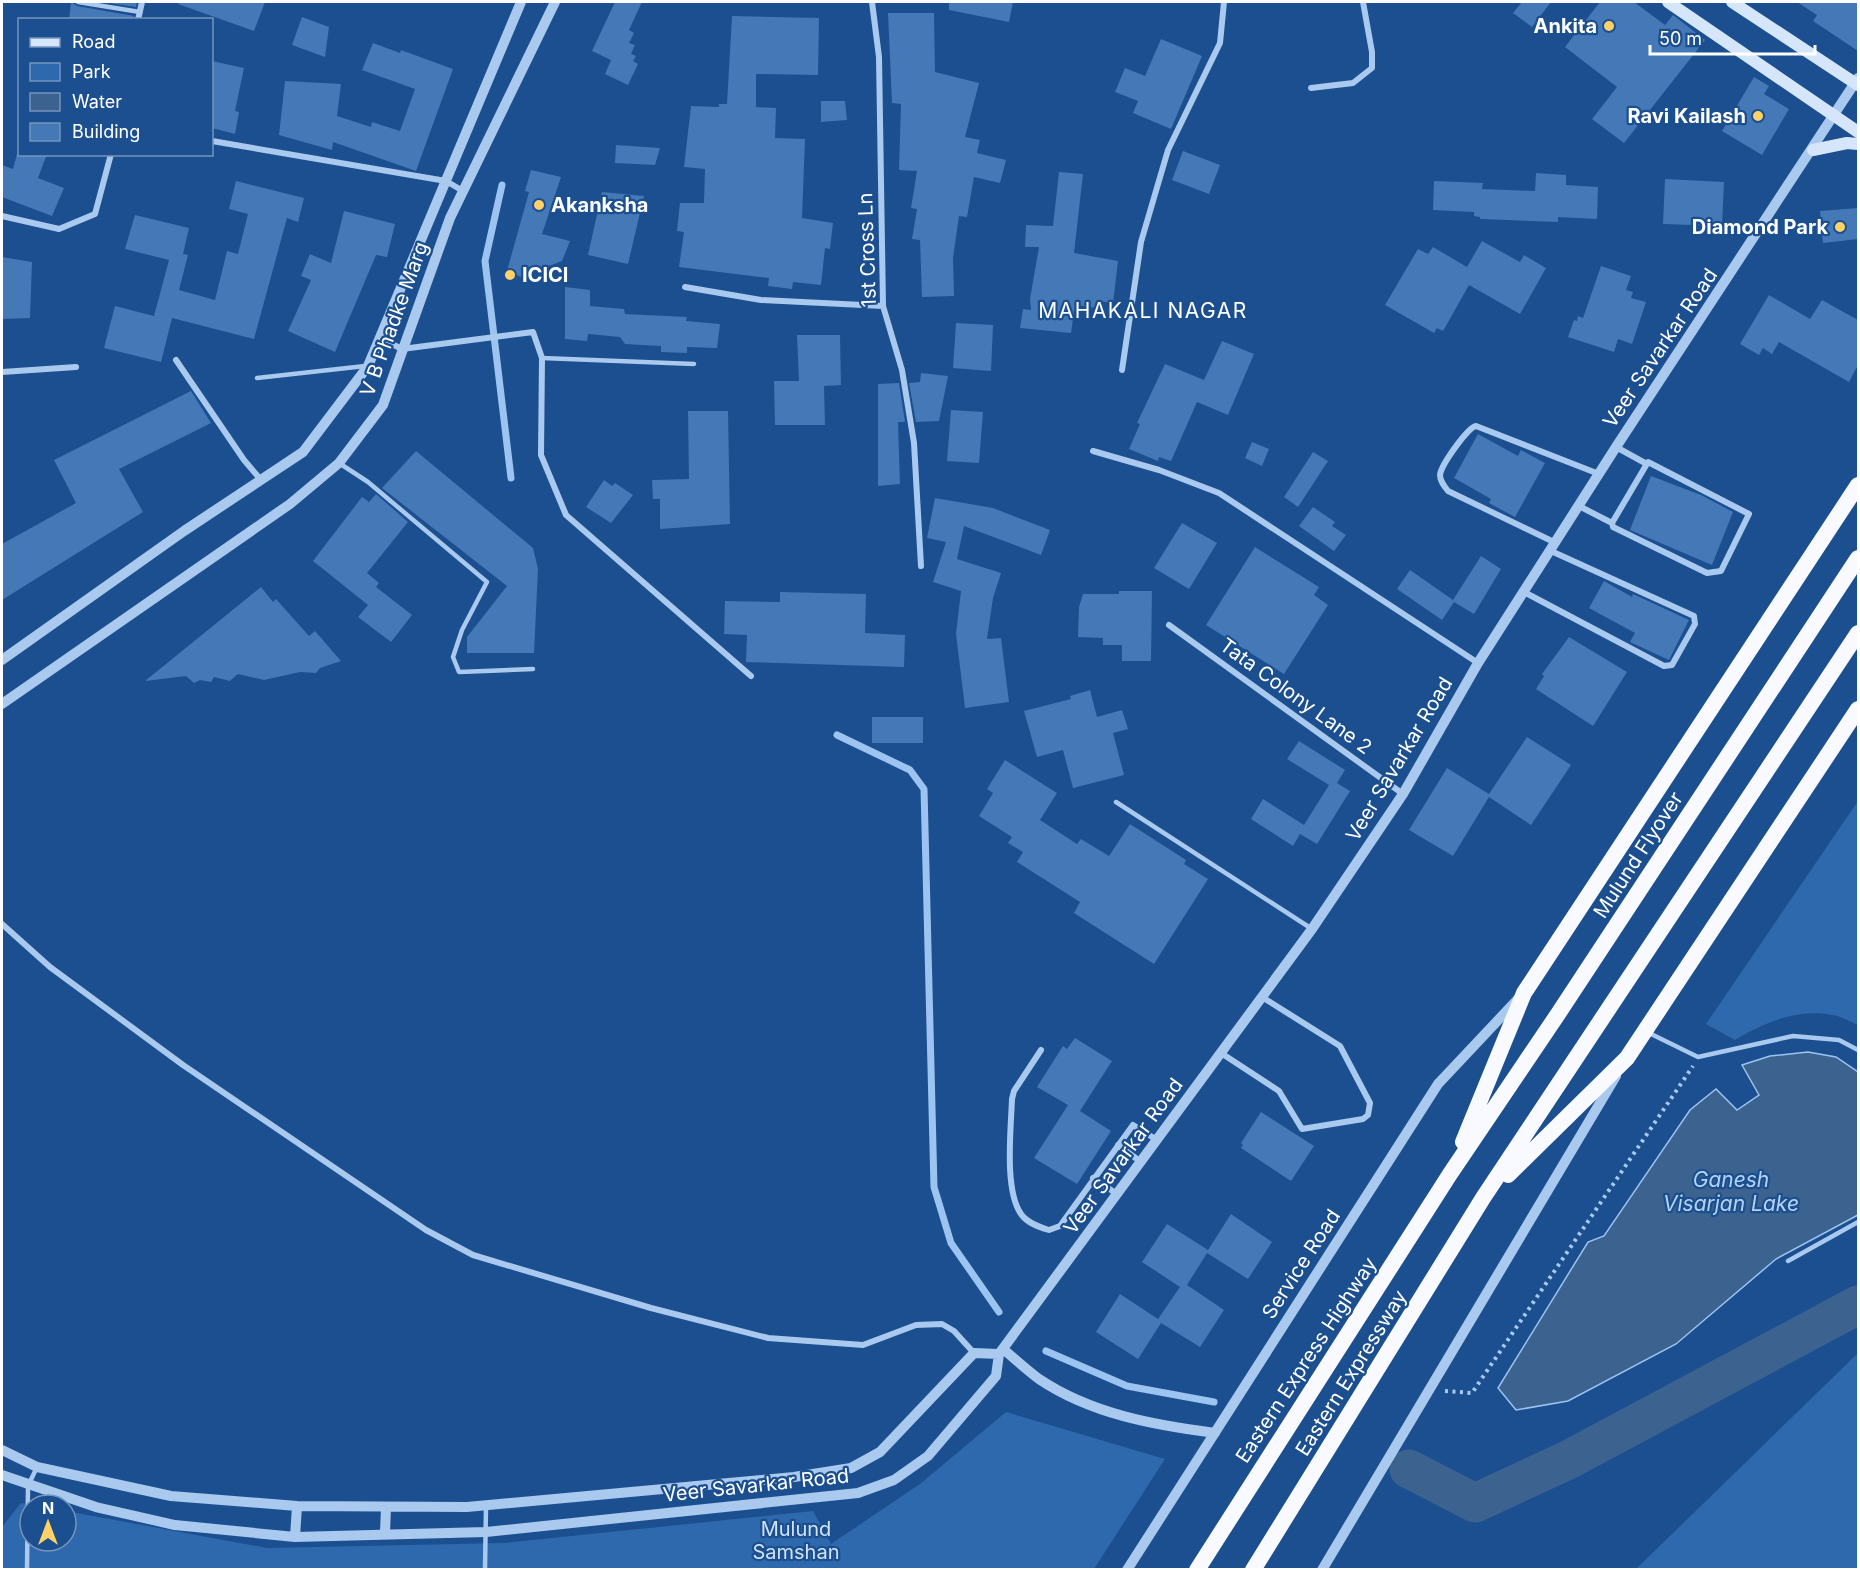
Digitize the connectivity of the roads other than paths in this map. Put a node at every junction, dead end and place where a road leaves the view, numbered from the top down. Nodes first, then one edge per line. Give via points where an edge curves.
1 (78, 2) edge
2 (142, 2) edge
3 (521, 2) edge
4 (555, 2) edge
5 (872, 2) edge
6 (1224, 2) edge
7 (1363, 2) edge
8 (1668, 2) edge
9 (1732, 2) edge
10 (139, 16) edge
11 (1858, 82) edge
12 (1311, 88) dead end
13 (1835, 116) junction
14 (1858, 132) edge
15 (213, 141) edge
16 (1858, 144) edge
17 (1813, 150) junction
18 (110, 156) edge
19 (446, 181) junction
20 (463, 191) junction
21 (2, 216) edge
22 (685, 287) dead end
23 (883, 306) junction
24 (380, 338) junction
25 (402, 349) junction
26 (542, 358) junction
27 (176, 360) dead end
28 (694, 364) dead end
29 (368, 366) junction
30 (76, 367) dead end
31 (1122, 370) dead end
32 (2, 372) edge
33 (257, 378) dead end
34 (1616, 447) junction
35 (1093, 451) dead end
36 (339, 463) junction
37 (1645, 463) junction
38 (1600, 474) junction
39 (261, 480) junction
40 (1858, 484) edge
41 (1579, 506) junction
42 (1612, 523) junction
43 (1554, 547) junction
44 (1858, 558) edge
45 (921, 566) dead end
46 (1524, 592) junction
47 (1169, 625) dead end
48 (1858, 633) edge
49 (2, 660) edge
50 (1478, 663) junction
51 (533, 669) dead end
52 (751, 676) dead end
53 (2, 704) edge
54 (1858, 708) edge
55 (1402, 794) junction
56 (1116, 802) dead end
57 (2, 924) edge
58 (1312, 929) junction
59 (1524, 993) junction
60 (1262, 997) junction
61 (1645, 1030) junction
62 (1041, 1050) dead end
63 (1858, 1050) edge
64 (1221, 1053) junction
65 (1627, 1058) junction
66 (1157, 1140) junction
67 (1118, 1145) junction
68 (1141, 1161) junction
69 (1450, 1173) junction
70 (1093, 1178) junction
71 (1117, 1194) junction
72 (1484, 1198) junction
73 (1858, 1222) edge
74 (1788, 1260) dead end
75 (1001, 1352) junction
76 (974, 1353) junction
77 (1215, 1433) junction
78 (2, 1450) edge
79 (37, 1467) junction
80 (2, 1475) edge
81 (28, 1486) junction
82 (486, 1505) junction
83 (297, 1506) junction
84 (386, 1507) junction
85 (486, 1532) junction
86 (385, 1533) junction
87 (295, 1537) junction
88 (27, 1569) edge
89 (486, 1569) edge
90 (1127, 1569) edge
91 (1197, 1569) edge
92 (1253, 1569) edge
93 (1323, 1569) edge

1 - 10 lane
2 - 10 street
3 - 19 street, V B Phadke Marg
4 - 20 street, V B Phadke Marg
5 - 23 street, 1st Cross Ln via 879,57
6 - 31 street via 1220,42 1168,150 1141,242
7 - 12 street via 1372,68 1353,83
8 - 13 main road
9 - 11 main road
11 - 13 street, Veer Savarkar Road
13 - 14 main road
13 - 17 street, Veer Savarkar Road
15 - 19 street
16 - 17 main road
17 - 34 street, Veer Savarkar Road
18 - 21 street via 95,214 59,229
19 - 20 street
19 - 24 street, V B Phadke Marg
20 - 25 street, V B Phadke Marg
22 - 23 street via 761,300
23 - 45 street, 1st Cross Ln via 902,370 914,442
24 - 25 street
24 - 29 street, V B Phadke Marg
25 - 26 street via 533,332
25 - 36 street, V B Phadke Marg via 384,405
26 - 28 lane
26 - 52 street via 541,455 566,515
27 - 39 street
29 - 33 lane
29 - 39 street, V B Phadke Marg via 303,452
30 - 32 street
34 - 37 street
34 - 38 street, Veer Savarkar Road
35 - 50 street via 1219,493
36 - 51 lane via 368,482 487,582 453,657 459,672
36 - 53 street, V B Phadke Marg via 290,504
37 - 42 street
37 - 42 street via 1749,514 1721,571 1707,573 1617,531
38 - 41 street, Veer Savarkar Road
38 - 43 street via 1476,426 1468,429 1442,470 1442,483 1448,491
39 - 49 street, V B Phadke Marg
40 - 59 highway
41 - 42 street
41 - 43 street, Veer Savarkar Road
43 - 46 street, Veer Savarkar Road
43 - 46 street via 1695,616 1695,624 1672,665 1664,666
44 - 69 highway, Mulund Flyover
46 - 50 street, Veer Savarkar Road
47 - 55 street, Tata Colony Lane 2
48 - 72 highway
50 - 55 street, Veer Savarkar Road
54 - 61 highway
55 - 58 street, Veer Savarkar Road
56 - 58 lane
57 - 76 street via 50,968 183,1065 426,1230 473,1255 768,1338 863,1345 915,1325 942,1324
58 - 60 street, Veer Savarkar Road
59 - 69 highway
59 - 77 street, Service Road via 1438,1084
60 - 64 street, Veer Savarkar Road
60 - 64 street via 1340,1046 1370,1103 1368,1115 1302,1129 1279,1091
61 - 63 lane via 1698,1057 1793,1036 1839,1040
61 - 65 highway
62 - 70 street via 1012,1099 1012,1192 1021,1214 1034,1225 1054,1230
64 - 66 street, Veer Savarkar Road
65 - 72 highway
65 - 93 street
66 - 67 street via 1133,1125
66 - 68 street, Veer Savarkar Road
67 - 68 street
67 - 70 street
68 - 71 street, Veer Savarkar Road
69 - 91 highway, Eastern Express Highway
70 - 71 street
71 - 75 street, Veer Savarkar Road
72 - 92 highway, Eastern Expressway
73 - 74 lane
75 - 76 street
75 - 77 street via 1078,1400 1156,1425
75 - 85 street, Veer Savarkar Road via 996,1376 928,1456 894,1480 858,1493
76 - 82 street via 880,1452 851,1468 794,1478
77 - 90 street, Service Road
78 - 79 street
79 - 81 lane
79 - 83 street via 171,1496
80 - 81 street, Veer Savarkar Road
81 - 87 street, Veer Savarkar Road via 175,1525
81 - 88 lane
82 - 84 street
82 - 85 lane
83 - 84 street
83 - 87 street
84 - 86 street
85 - 86 street, Veer Savarkar Road
85 - 89 lane
86 - 87 street, Veer Savarkar Road

